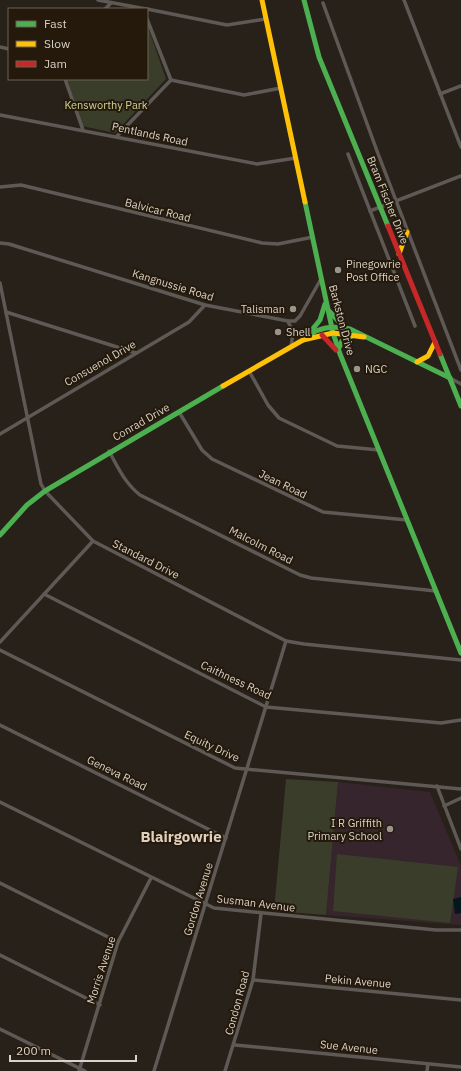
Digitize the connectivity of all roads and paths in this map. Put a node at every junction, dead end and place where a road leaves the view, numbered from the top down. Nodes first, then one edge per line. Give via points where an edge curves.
1 (98, 0) edge
2 (262, 0) edge
3 (304, 0) edge
4 (404, 0) edge
5 (111, 3) junction
6 (324, 3) dead end
7 (106, 8) edge
8 (139, 8) edge
9 (148, 10) edge
10 (266, 19) junction
11 (148, 22) edge
12 (65, 80) edge
13 (171, 80) junction
14 (461, 86) edge
15 (281, 88) junction
16 (440, 94) junction
17 (0, 115) edge
18 (83, 130) junction
19 (117, 136) junction
20 (461, 148) edge
21 (348, 154) dead end
22 (296, 158) junction
23 (461, 176) edge
24 (0, 187) edge
25 (396, 201) junction
26 (380, 207) junction
27 (370, 211) junction
28 (408, 232) junction
29 (313, 237) junction
30 (0, 243) edge
31 (399, 254) junction
32 (321, 279) junction
33 (0, 283) edge
34 (325, 299) junction
35 (2, 303) edge
36 (205, 305) junction
37 (327, 309) junction
38 (6, 312) junction
39 (288, 321) junction
40 (415, 326) dead end
41 (348, 328) junction
42 (332, 330) junction
43 (309, 334) junction
44 (322, 335) junction
45 (353, 336) junction
46 (364, 337) junction
47 (303, 340) junction
48 (435, 342) junction
49 (290, 347) junction
50 (339, 352) junction
51 (136, 353) junction
52 (417, 362) junction
53 (461, 370) edge
54 (249, 371) junction
55 (450, 378) junction
56 (461, 384) edge
57 (461, 406) edge
58 (179, 412) junction
59 (27, 416) junction
60 (0, 434) edge
61 (380, 450) junction
62 (109, 451) junction
63 (45, 491) junction
64 (407, 520) junction
65 (0, 535) edge
66 (93, 541) junction
67 (436, 591) junction
68 (44, 594) junction
69 (286, 641) junction
70 (0, 642) edge
71 (0, 650) edge
72 (461, 652) edge
73 (461, 660) edge
74 (266, 707) junction
75 (461, 720) edge
76 (0, 725) edge
77 (247, 768) junction
78 (437, 786) junction
79 (461, 789) edge
80 (461, 798) edge
81 (0, 802) edge
82 (444, 806) junction
83 (226, 838) junction
84 (461, 848) edge
85 (151, 878) junction
86 (0, 883) edge
87 (205, 905) junction
88 (261, 914) junction
89 (461, 930) edge
90 (118, 942) junction
91 (0, 954) edge
92 (254, 980) junction
93 (461, 1000) edge
94 (100, 1005) junction
95 (0, 1029) edge
96 (235, 1045) junction
97 (428, 1064) junction
98 (461, 1067) edge
99 (79, 1070) edge
100 (85, 1071) edge
101 (154, 1071) edge
102 (225, 1071) edge
103 (427, 1071) edge

1 - 5 street
2 - 10 street, Barkston Drive
3 - 26 street, Bram Fischer Drive via 319,57
4 - 16 street
5 - 7 street
5 - 8 street
6 - 25 street, Bram Fischer Drive
9 - 10 street via 227,25
10 - 15 street, Barkston Drive
11 - 13 street
12 - 18 street
13 - 15 street via 244,95
13 - 19 street
14 - 16 street
15 - 22 street, Barkston Drive
16 - 20 street
17 - 18 street, Pentlands Road
18 - 19 street, Pentlands Road
19 - 22 street, Pentlands Road via 257,164
21 - 27 street, Bram Fischer Drive
22 - 29 street, Barkston Drive
23 - 25 street
24 - 29 street, Balvicar Road via 21,185 262,243 278,244
25 - 26 street
25 - 28 street, Bram Fischer Drive
26 - 27 street
26 - 31 street, Bram Fischer Drive
27 - 40 street, Bram Fischer Drive
28 - 31 street
28 - 53 street, Bram Fischer Drive
29 - 32 street, Barkston Drive
30 - 36 street, Kangnussie Road
31 - 48 street, Bram Fischer Drive
32 - 34 street, Barkston Drive
32 - 39 street via 298,318
33 - 35 street, Standard Drive
34 - 37 street, Barkston Drive
34 - 43 street via 320,320
35 - 38 street, Standard Drive
36 - 39 street, Kangnussie Road
36 - 51 street, Consuenol Drive via 189,322
37 - 41 street via 338,322
37 - 42 street, Barkston Drive
38 - 51 street
38 - 59 street, Standard Drive
39 - 49 street via 293,333
41 - 42 street
41 - 46 street
42 - 43 street, Conrad Drive
42 - 44 street, Conrad Drive
42 - 45 street
42 - 50 street, Barkston Drive
43 - 47 street, Conrad Drive
44 - 47 street, Conrad Drive
44 - 50 street
45 - 46 street
45 - 50 street via 342,341
46 - 52 street
47 - 49 street, Conrad Drive
48 - 52 street via 428,356
48 - 55 street, Bram Fischer Drive
49 - 54 street, Conrad Drive
50 - 61 street, Barkston Drive
51 - 59 street, Consuenol Drive
52 - 55 street
54 - 58 street, Conrad Drive
54 - 61 street via 270,408 279,418 337,446
55 - 56 street
55 - 57 street, Bram Fischer Drive
58 - 62 street, Conrad Drive
58 - 64 street, Jean Road via 202,450 212,459 313,508 333,514
59 - 60 street, Consuenol Drive
59 - 63 street, Standard Drive via 40,480
61 - 64 street, Barkston Drive
62 - 63 street, Conrad Drive
62 - 67 street, Malcolm Road via 123,477 140,495 300,575
63 - 65 street, Conrad Drive via 27,505
63 - 66 street, Standard Drive
64 - 67 street, Barkston Drive
66 - 68 street
66 - 69 street, Standard Drive
67 - 72 street, Barkston Drive
68 - 70 street
68 - 74 street, Caithness Road
69 - 73 street, Standard Drive
69 - 74 street, Gordon Avenue
71 - 77 street, Equity Drive via 233,767
74 - 75 street, Caithness Road via 441,722
74 - 77 street, Gordon Avenue
76 - 83 street, Geneva Road
77 - 78 street, Equity Drive
77 - 83 street, Gordon Avenue
78 - 79 street, Equity Drive
78 - 82 street
80 - 82 street
81 - 85 street, Susman Avenue
82 - 84 street
83 - 87 street, Gordon Avenue
85 - 87 street, Susman Avenue
85 - 90 street, Morris Avenue
86 - 90 street
87 - 88 street, Susman Avenue via 217,909
87 - 101 street, Gordon Avenue
88 - 89 street, Susman Avenue
88 - 92 street, Condon Road
90 - 94 street, Morris Avenue
91 - 94 street
92 - 93 street, Pekin Avenue
92 - 96 street, Condon Road
94 - 99 street, Morris Avenue
95 - 99 street
96 - 97 street, Sue Avenue
96 - 102 street, Condon Road
97 - 98 street, Sue Avenue
97 - 103 street
99 - 100 street

